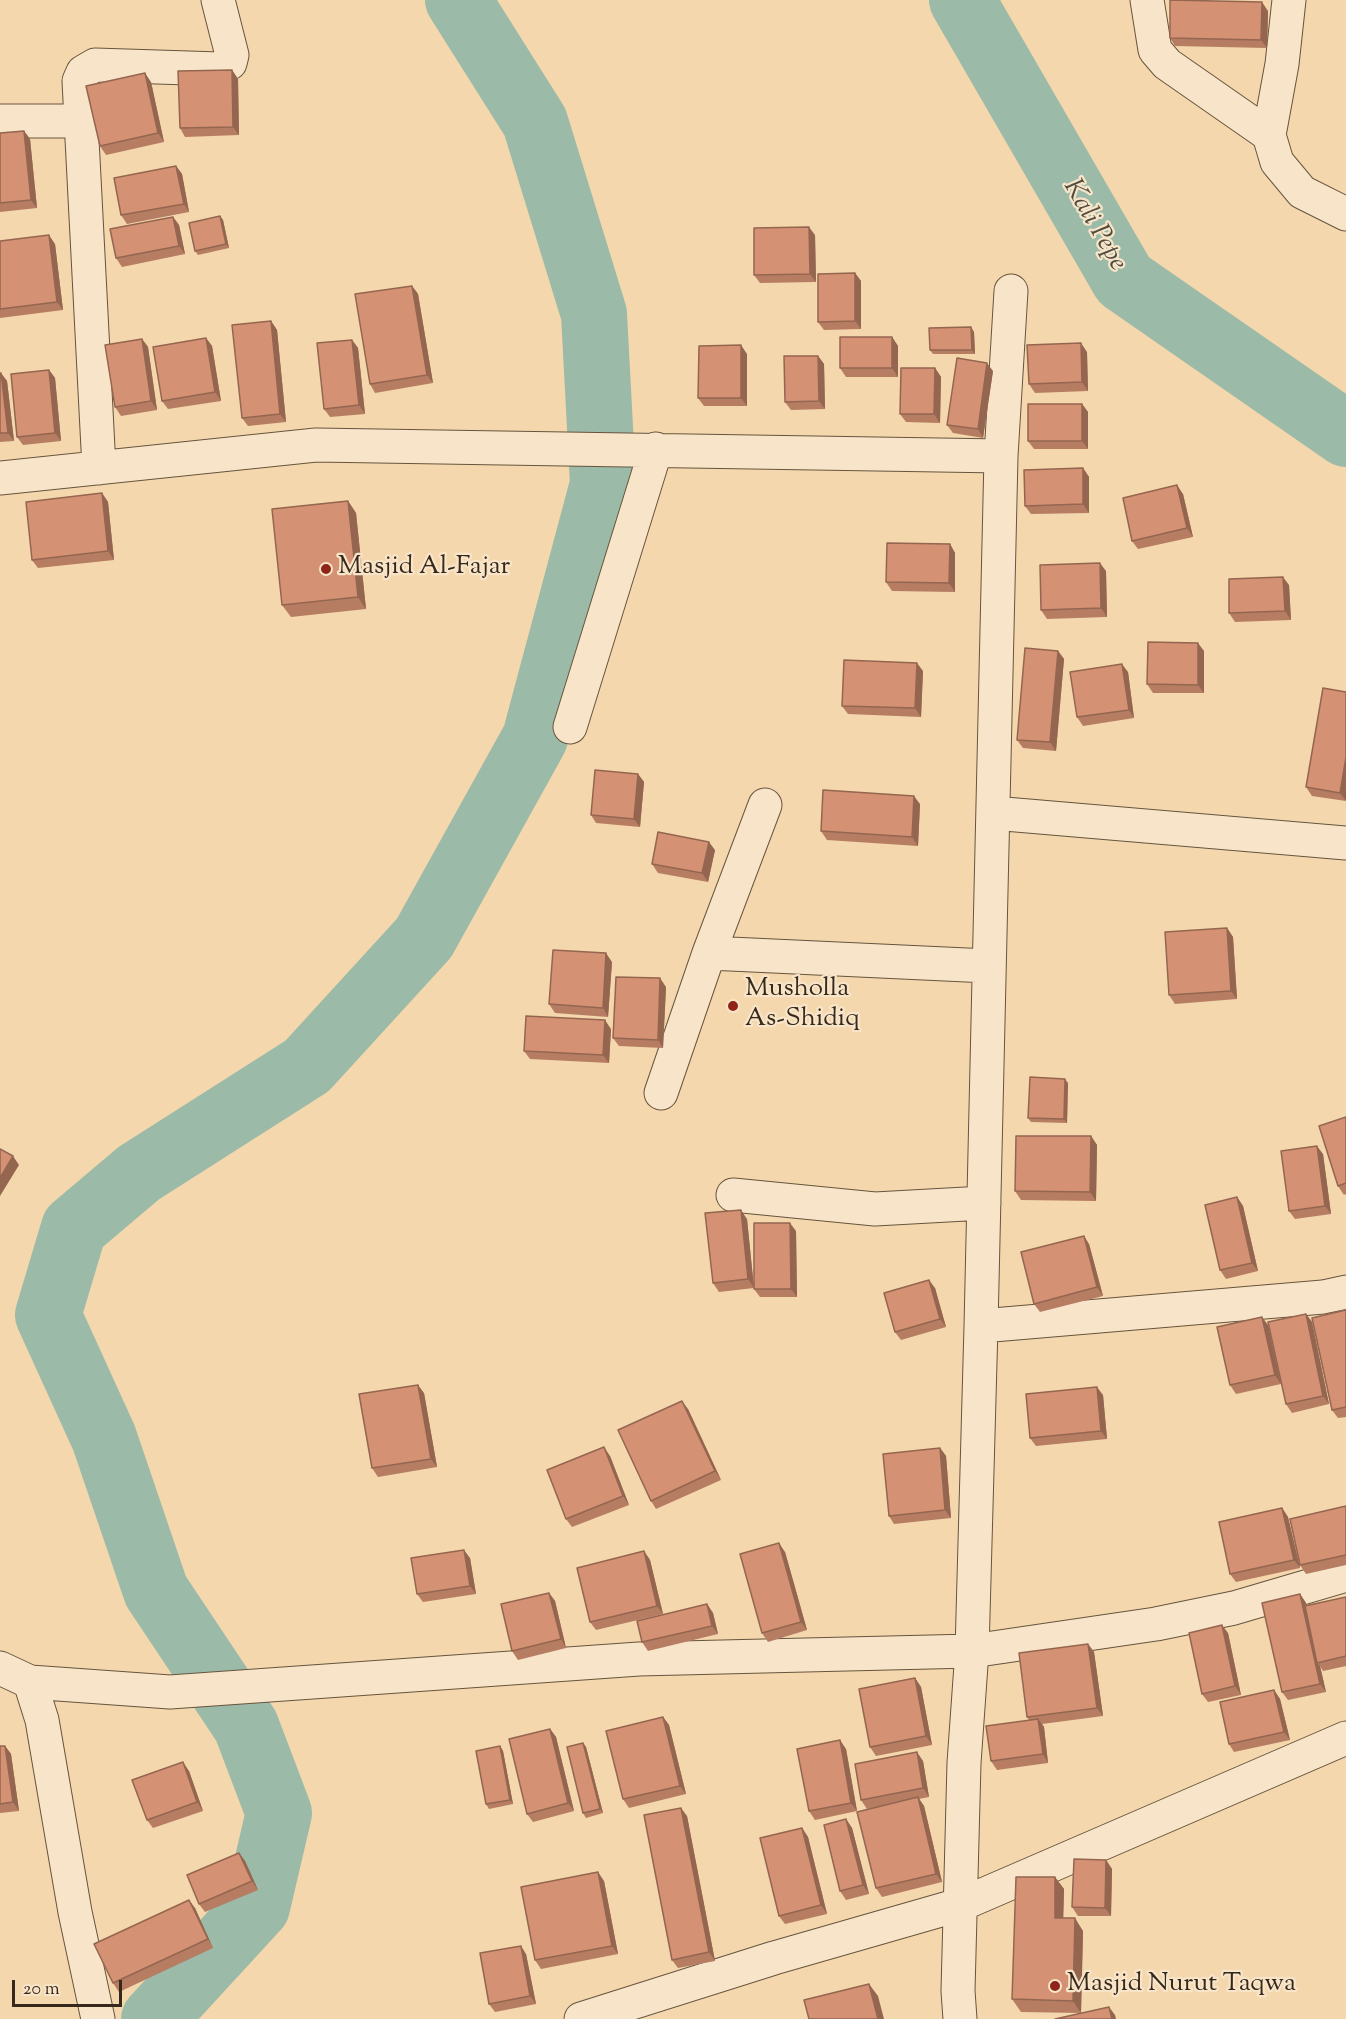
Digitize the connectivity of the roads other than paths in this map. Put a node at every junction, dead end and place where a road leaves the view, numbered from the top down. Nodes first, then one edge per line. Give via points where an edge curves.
1 (218, 0) edge
2 (1147, 0) edge
3 (1289, 0) edge
4 (0, 121) edge
5 (81, 121) junction
6 (1269, 135) junction
7 (1346, 214) edge
8 (1011, 291) dead end
9 (650, 449) junction
10 (1001, 456) junction
11 (99, 468) junction
12 (0, 478) edge
13 (570, 727) dead end
14 (765, 805) dead end
15 (993, 813) junction
16 (1346, 843) edge
17 (709, 953) junction
18 (988, 966) junction
19 (661, 1094) dead end
20 (733, 1195) dead end
21 (984, 1203) junction
22 (1346, 1292) edge
23 (981, 1326) junction
24 (1346, 1575) edge
25 (972, 1651) junction
26 (0, 1668) edge
27 (30, 1682) junction
28 (1346, 1738) edge
29 (962, 1904) junction
30 (98, 2019) edge
31 (581, 2019) edge
32 (960, 2019) edge

1 - 5 street via 232,54 230,63 220,69 95,65 83,72 79,81
2 - 6 street via 1155,50 1167,64
3 - 6 street
4 - 5 street
5 - 11 street
6 - 7 street via 1277,162 1302,192
8 - 10 street
9 - 10 street
9 - 11 street via 316,445
9 - 13 street
10 - 15 street
11 - 12 street
14 - 17 street
15 - 16 street
15 - 18 street
17 - 18 street
17 - 19 street
18 - 21 street
20 - 21 street via 875,1209
21 - 23 street
22 - 23 street
23 - 25 street
24 - 25 street via 1234,1608 1156,1624
25 - 27 street via 639,1659 170,1692
25 - 29 street via 964,1763
26 - 27 street
27 - 30 street via 42,1720
28 - 29 street
29 - 31 street
29 - 32 street

